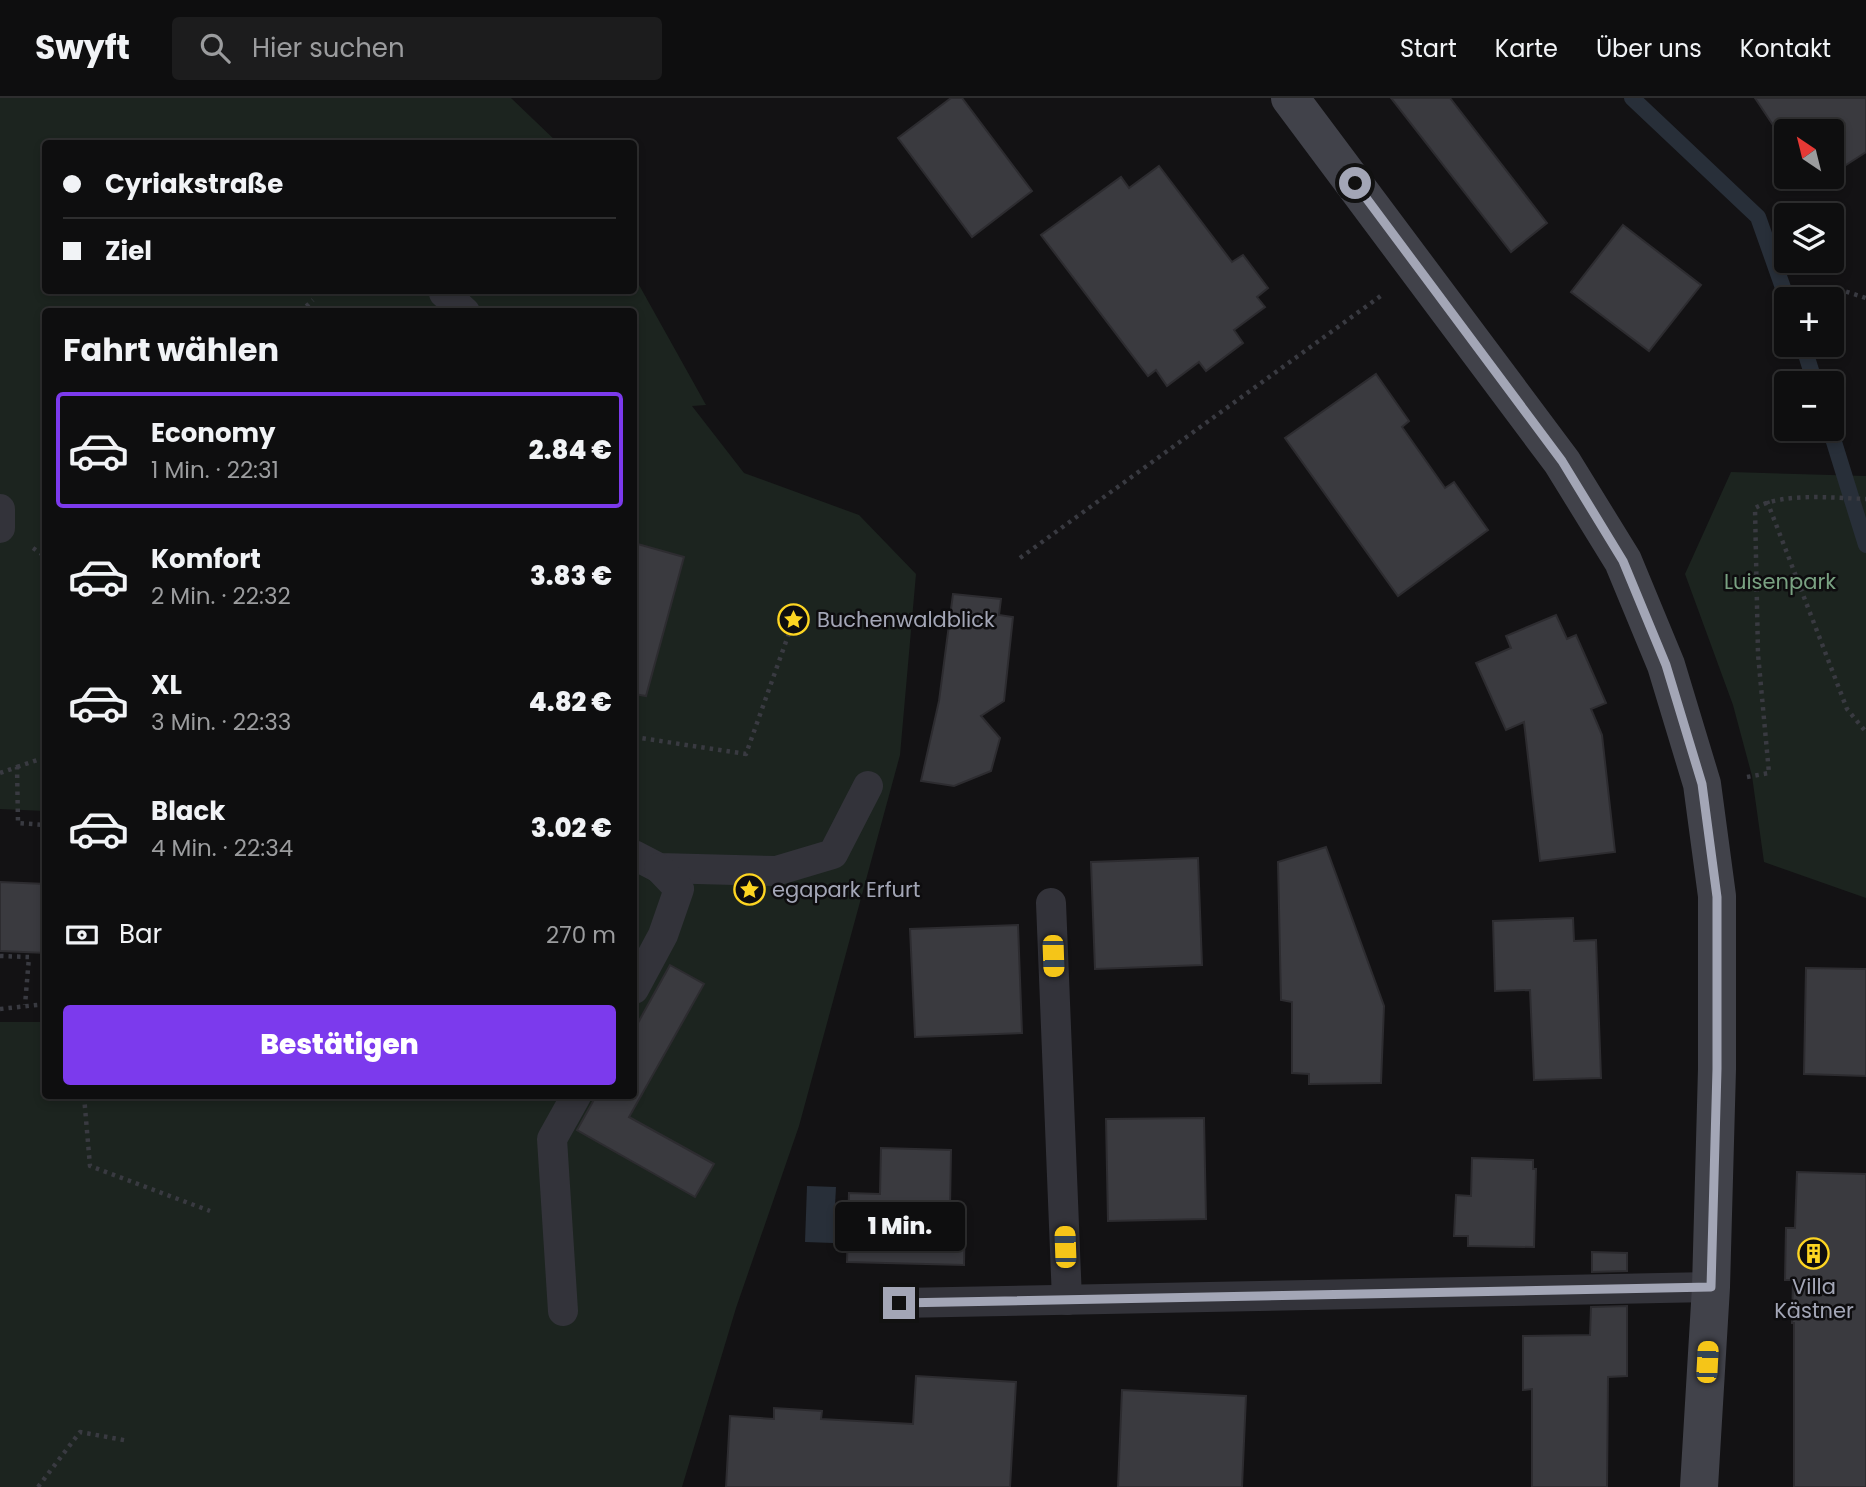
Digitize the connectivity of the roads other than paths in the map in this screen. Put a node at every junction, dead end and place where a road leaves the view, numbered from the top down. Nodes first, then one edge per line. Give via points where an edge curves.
1 (1290, 98) edge
2 (0, 509) edge
3 (0, 528) edge
4 (867, 786) dead end
5 (646, 862) edge
6 (1051, 903) dead end
7 (637, 983) edge
8 (574, 1099) edge
9 (1711, 1287) junction
10 (1068, 1300) junction
11 (899, 1303) dead end
12 (563, 1311) dead end
13 (1699, 1487) edge

1 - 9 street via 1562,461 1623,561 1666,665 1702,784 1717,897
2 - 3 lane
4 - 5 lane via 832,853 776,871
5 - 7 lane via 679,889 663,935
6 - 10 lane
8 - 12 lane via 552,1139
9 - 10 lane
9 - 13 street
10 - 11 lane

